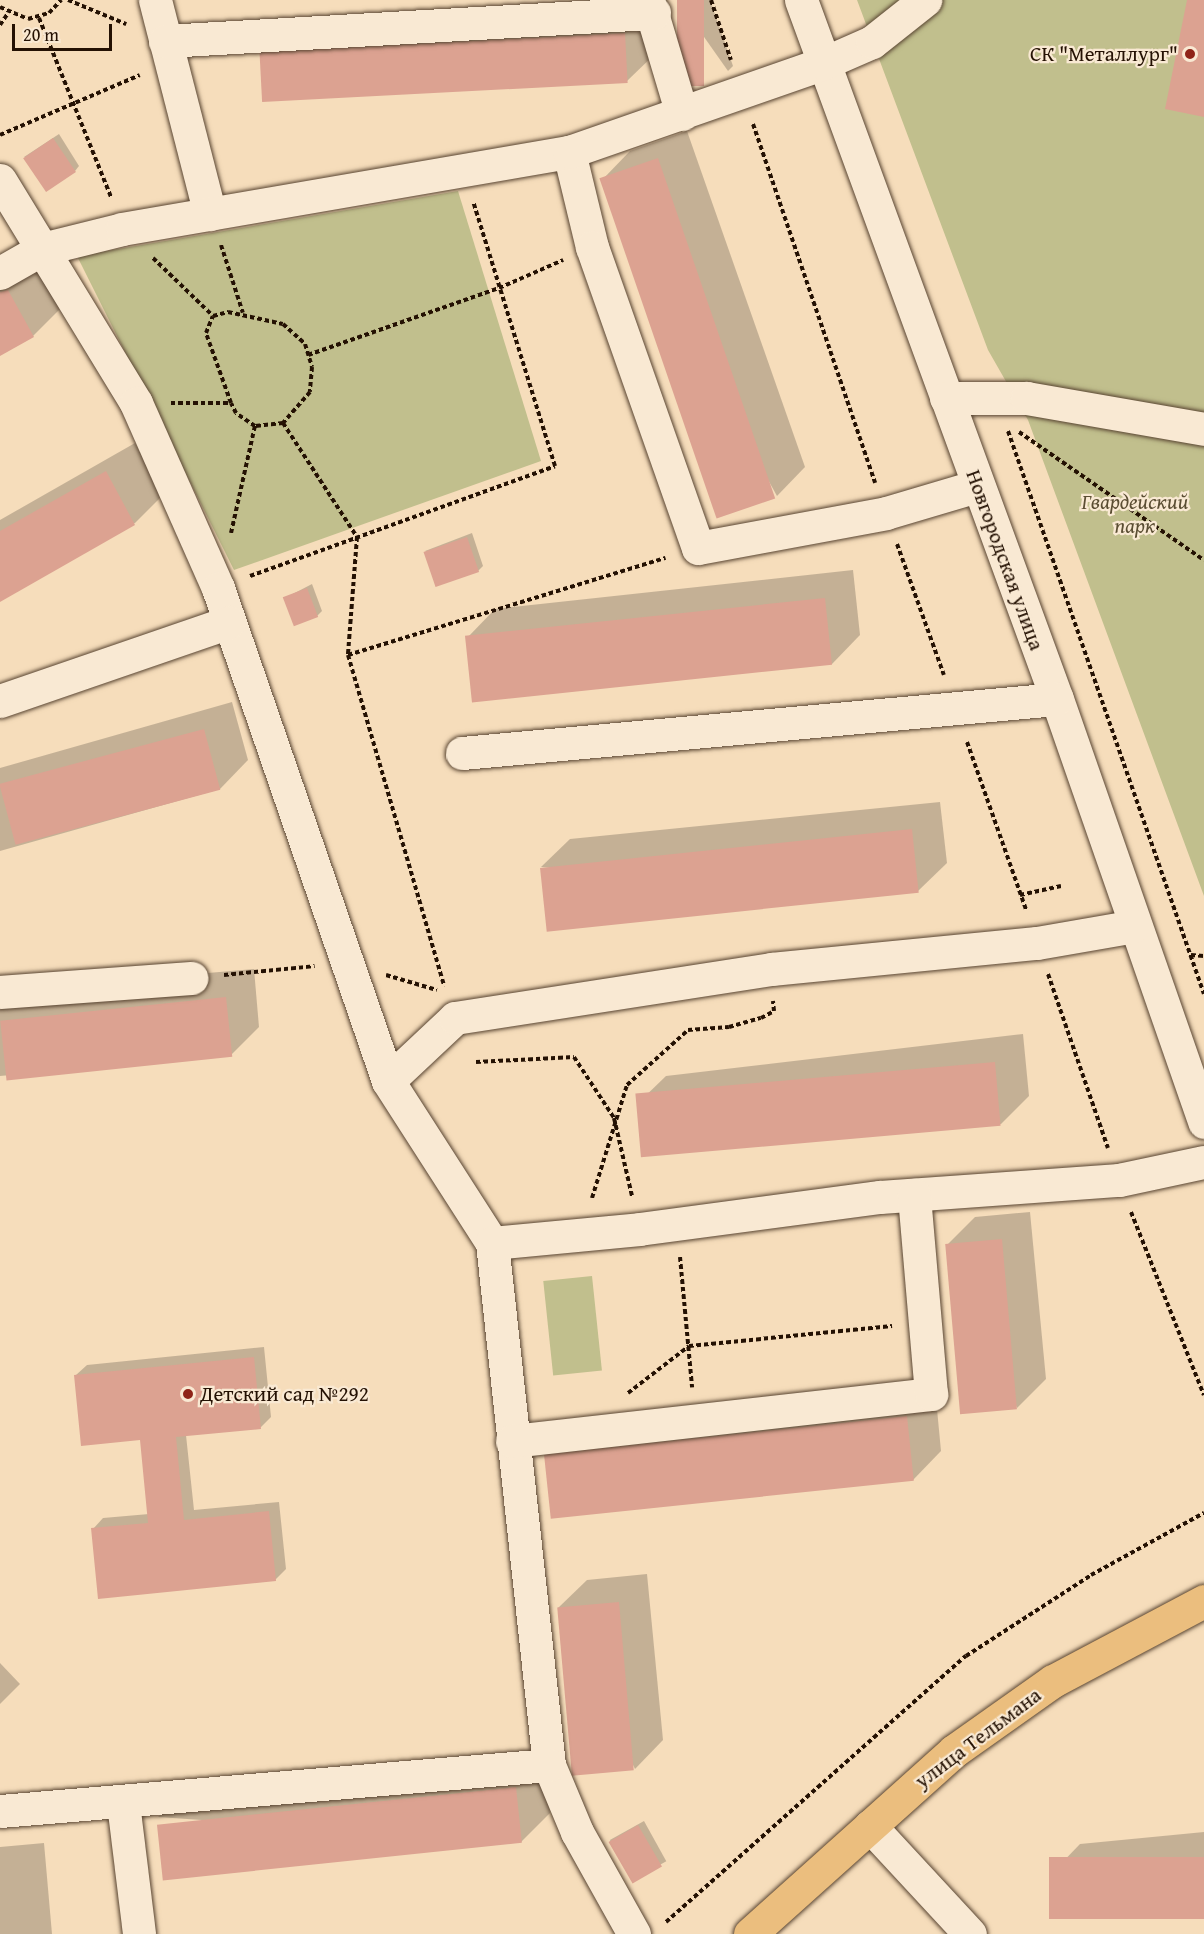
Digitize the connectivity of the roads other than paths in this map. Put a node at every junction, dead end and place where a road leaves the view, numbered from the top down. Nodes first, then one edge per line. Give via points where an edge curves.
1 (155, 0) edge
2 (801, 0) edge
3 (925, 0) edge
4 (651, 6) edge
5 (168, 51) junction
6 (824, 63) junction
7 (682, 114) junction
8 (569, 152) junction
9 (0, 180) edge
10 (210, 214) junction
11 (42, 249) junction
12 (0, 273) edge
13 (946, 398) junction
14 (1204, 429) edge
15 (977, 486) junction
16 (229, 622) junction
17 (1057, 699) junction
18 (0, 701) edge
19 (462, 753) dead end
20 (1134, 926) junction
21 (191, 978) dead end
22 (0, 992) edge
23 (388, 1081) junction
24 (1204, 1122) edge
25 (1204, 1162) edge
26 (914, 1195) junction
27 (492, 1243) junction
28 (512, 1442) junction
29 (1204, 1601) edge
30 (549, 1765) junction
31 (123, 1803) junction
32 (0, 1811) edge
33 (870, 1826) junction
34 (647, 1930) edge
35 (138, 1934) edge
36 (750, 1934) edge
37 (970, 1934) edge

1 - 5 street
2 - 6 street, Новгородская улица
3 - 6 street via 872,42
4 - 5 street
4 - 7 street
5 - 10 street
6 - 7 street
6 - 13 street, Новгородская улица
7 - 8 street
8 - 10 street
8 - 15 street via 592,247 698,548 886,513
9 - 11 street
10 - 11 street via 122,229
11 - 12 street
11 - 16 street via 136,403 218,588
13 - 14 street via 1027,398
13 - 15 street, Новгородская улица
15 - 17 street, Новгородская улица
16 - 18 street
16 - 23 street
17 - 19 street
17 - 20 street, Новгородская улица
20 - 23 street via 1037,943 771,969 454,1018
20 - 24 street, Новгородская улица
21 - 22 street
23 - 27 street
25 - 26 street via 1119,1180
26 - 27 street
26 - 28 street via 931,1394
27 - 28 street
28 - 30 street
29 - 33 main road, улица Тельмана via 1053,1681 954,1751
30 - 31 street
30 - 34 street via 577,1832
31 - 32 street
31 - 35 street
33 - 36 main road, улица Тельмана
33 - 37 street

